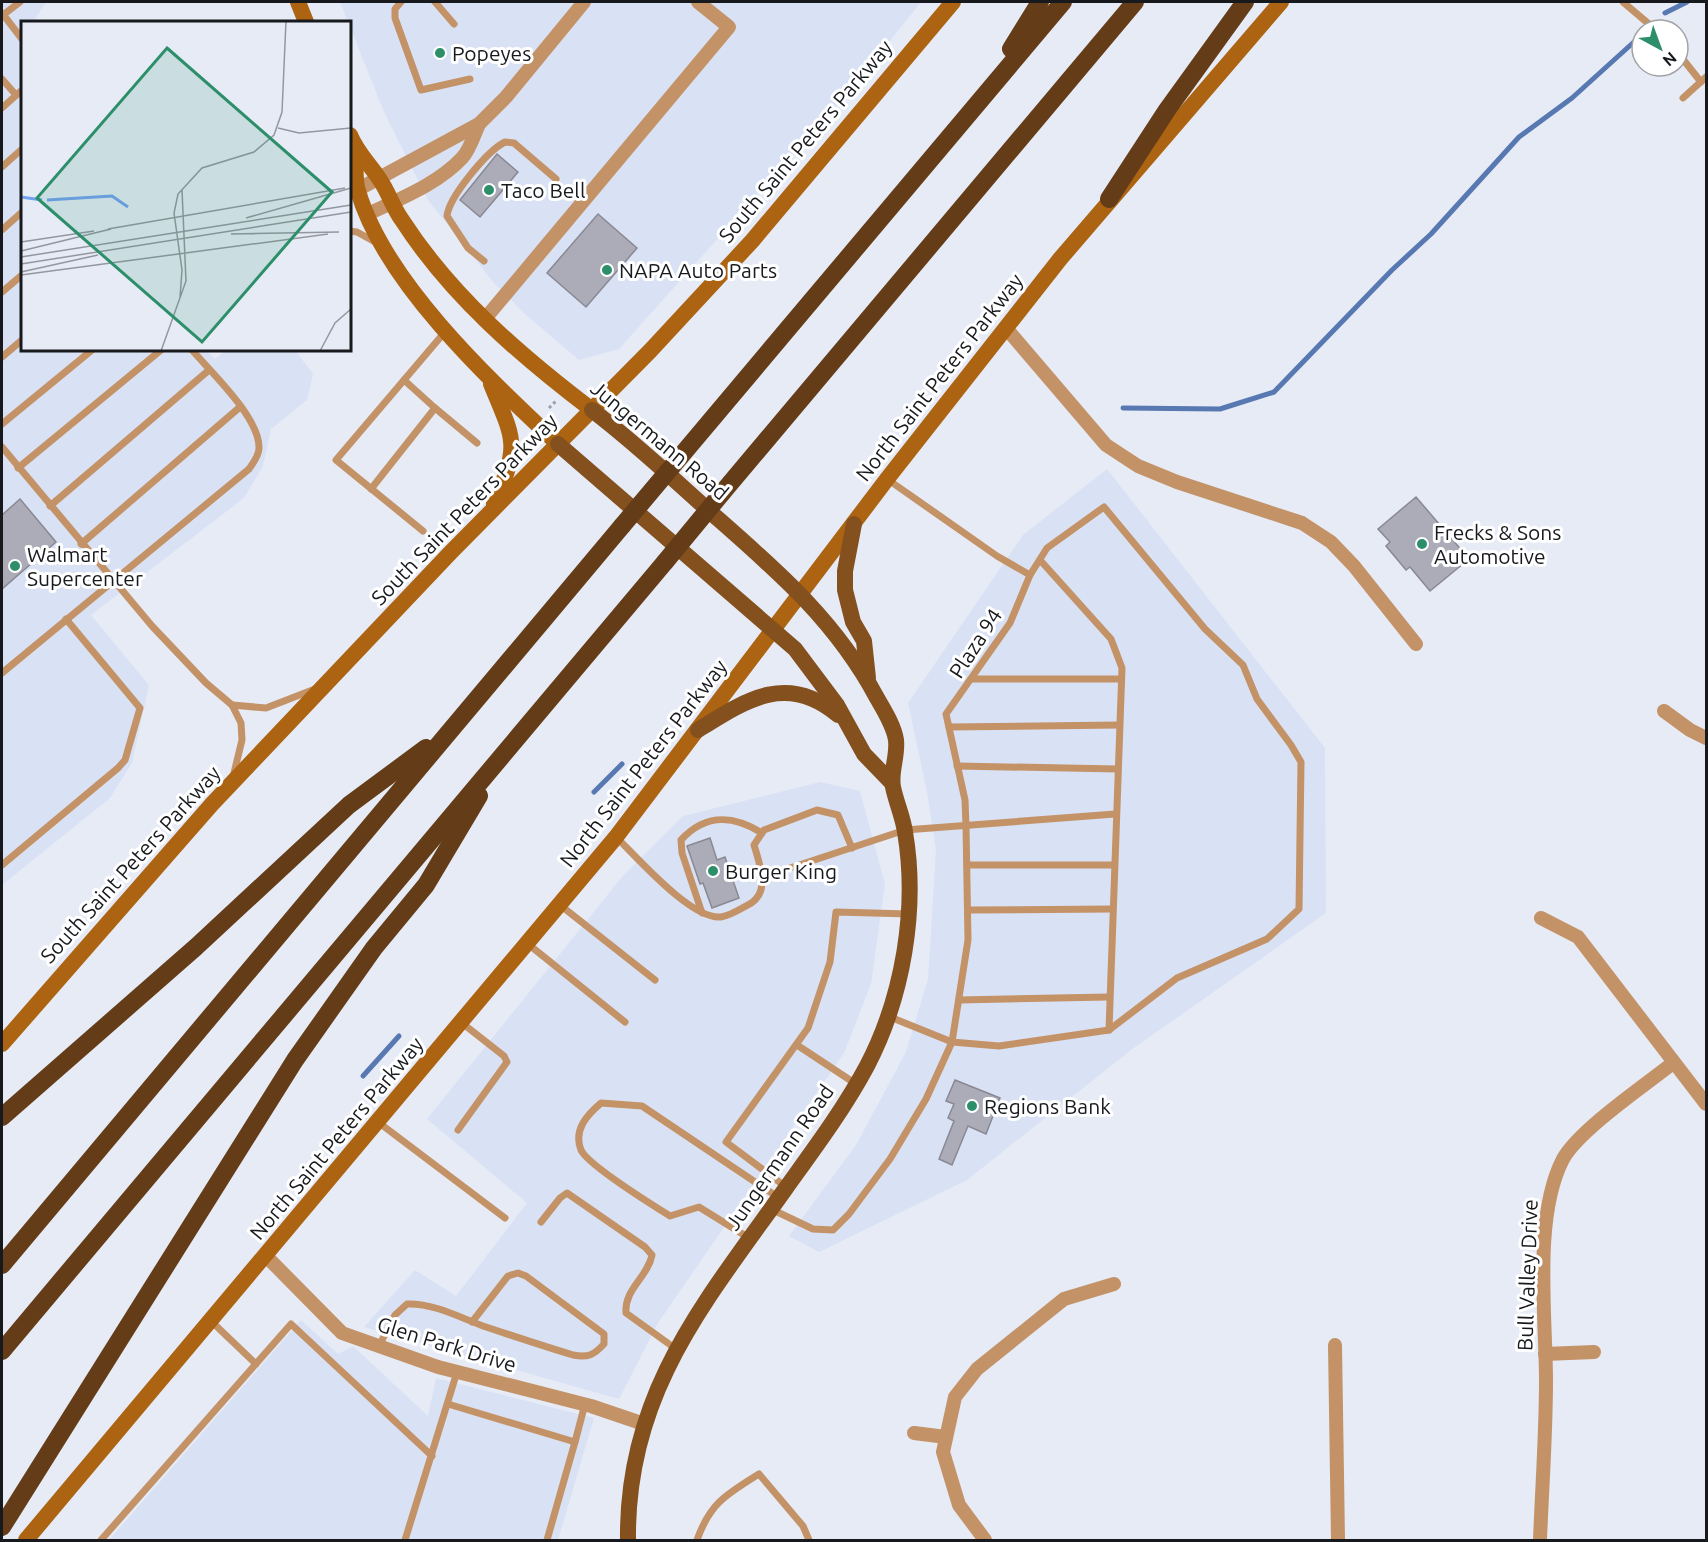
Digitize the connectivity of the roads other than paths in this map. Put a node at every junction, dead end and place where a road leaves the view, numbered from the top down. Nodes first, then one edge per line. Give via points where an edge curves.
1 (20, 2) edge
2 (298, 2) edge
3 (401, 2) edge
4 (435, 2) edge
5 (584, 2) edge
6 (698, 2) edge
7 (953, 2) edge
8 (1040, 2) edge
9 (1063, 2) edge
10 (1135, 2) edge
11 (1245, 2) edge
12 (1281, 2) edge
13 (1623, 2) edge
14 (2, 14) edge
15 (1642, 18) edge
16 (306, 21) edge
17 (454, 24) dead end
18 (21, 38) edge
19 (1690, 65) edge
20 (2, 79) edge
21 (470, 79) dead end
22 (1704, 79) edge
23 (21, 91) edge
24 (984, 94) junction
25 (16, 95) junction
26 (1683, 98) dead end
27 (2, 108) edge
28 (479, 124) junction
29 (353, 143) edge
30 (21, 150) edge
31 (2, 167) edge
32 (380, 179) junction
33 (556, 179) dead end
34 (354, 180) edge
35 (1109, 199) junction
36 (392, 202) junction
37 (21, 213) edge
38 (368, 214) junction
39 (2, 230) edge
40 (351, 231) edge
41 (384, 247) junction
42 (484, 261) dead end
43 (21, 276) edge
44 (2, 292) edge
45 (484, 320) junction
46 (1006, 328) junction
47 (446, 331) junction
48 (21, 341) edge
49 (91, 351) edge
50 (160, 351) edge
51 (193, 351) edge
52 (2, 357) edge
53 (209, 370) junction
54 (489, 378) junction
55 (404, 380) junction
56 (240, 407) junction
57 (435, 408) junction
58 (592, 410) junction
59 (2, 424) edge
60 (477, 443) dead end
61 (558, 444) junction
62 (2, 447) edge
63 (18, 468) junction
64 (887, 479) junction
65 (371, 489) junction
66 (50, 506) junction
67 (490, 512) junction
68 (854, 524) junction
69 (423, 531) dead end
70 (81, 544) junction
71 (1040, 560) junction
72 (1030, 575) junction
73 (112, 581) junction
74 (801, 593) junction
75 (66, 619) junction
76 (774, 630) junction
77 (1416, 644) dead end
78 (2, 673) edge
79 (972, 679) junction
80 (1121, 679) junction
81 (869, 682) junction
82 (327, 684) junction
83 (232, 705) junction
84 (1664, 711) dead end
85 (848, 723) junction
86 (1119, 725) junction
87 (949, 727) junction
88 (451, 729) junction
89 (698, 730) junction
90 (1707, 738) edge
91 (510, 746) junction
92 (957, 766) junction
93 (1117, 769) junction
94 (892, 783) junction
95 (231, 784) junction
96 (1115, 814) junction
97 (966, 826) junction
98 (905, 830) junction
99 (762, 833) junction
100 (615, 837) junction
101 (852, 848) junction
102 (2, 865) edge
103 (967, 865) junction
104 (1113, 865) junction
105 (763, 877) junction
106 (560, 905) junction
107 (1111, 909) junction
108 (968, 910) junction
109 (702, 913) junction
110 (909, 914) junction
111 (1541, 918) dead end
112 (528, 944) junction
113 (654, 980) dead end
114 (1109, 997) junction
115 (959, 1000) junction
116 (33, 1007) junction
117 (887, 1016) junction
118 (625, 1022) dead end
119 (462, 1023) junction
120 (1108, 1030) junction
121 (2, 1035) edge
122 (952, 1042) junction
123 (2, 1044) edge
124 (796, 1046) junction
125 (1672, 1063) junction
126 (856, 1084) junction
127 (1707, 1104) edge
128 (2, 1117) edge
129 (378, 1122) junction
130 (458, 1130) dead end
131 (779, 1198) junction
132 (505, 1218) dead end
133 (541, 1222) dead end
134 (750, 1239) junction
135 (266, 1256) junction
136 (2, 1264) edge
137 (1114, 1284) dead end
138 (211, 1321) junction
139 (472, 1322) junction
140 (379, 1346) junction
141 (1335, 1346) dead end
142 (676, 1349) junction
143 (2, 1351) edge
144 (1594, 1352) dead end
145 (1545, 1354) junction
146 (256, 1364) junction
147 (457, 1372) junction
148 (448, 1404) junction
149 (585, 1404) junction
150 (644, 1424) junction
151 (914, 1433) dead end
152 (946, 1437) junction
153 (574, 1442) junction
154 (432, 1456) junction
155 (2, 1527) edge
156 (26, 1540) edge
157 (101, 1540) edge
158 (405, 1540) edge
159 (547, 1540) edge
160 (628, 1540) edge
161 (697, 1540) edge
162 (809, 1540) edge
163 (985, 1540) edge
164 (1338, 1540) edge
165 (1540, 1540) edge

1 - 14 lane
2 - 16 main road
3 - 21 lane via 394,18 421,90
4 - 17 lane
5 - 28 street
6 - 45 street via 729,27
7 - 58 main road, South Saint Peters Parkway via 752,241
8 - 24 highway
9 - 24 highway
10 - 91 highway, bridge
11 - 35 highway
12 - 35 main road, North Saint Peters Parkway
13 - 15 lane
14 - 18 lane
19 - 22 lane
20 - 25 lane
22 - 26 lane
23 - 25 lane
24 - 88 highway, bridge
25 - 27 lane
28 - 32 street
28 - 36 street via 464,157
29 - 32 main road, Jungermann Road
29 - 34 main road, Jungermann Road
30 - 31 lane
32 - 34 street
32 - 36 main road, Jungermann Road
33 - 42 lane via 514,143 505,141 490,154 452,199 447,216 468,248
34 - 38 main road, Jungermann Road
35 - 46 main road, North Saint Peters Parkway
36 - 38 street
36 - 45 main road, Jungermann Road via 432,260
37 - 39 lane
38 - 41 main road, Jungermann Road
40 - 41 lane
41 - 47 main road, Jungermann Road
43 - 44 lane
45 - 58 main road, Jungermann Road
46 - 64 main road, North Saint Peters Parkway
46 - 77 street via 1106,446 1138,466 1177,482 1302,523 1331,542 1354,566
47 - 54 main road, Jungermann Road
47 - 55 lane
48 - 52 lane
49 - 59 lane
50 - 63 lane
51 - 53 lane
53 - 56 lane
53 - 66 lane
54 - 61 main road, Jungermann Road
54 - 67 main road via 513,444 510,464
55 - 57 lane
55 - 65 lane via 336,460
56 - 70 lane
56 - 73 lane via 258,439 259,450 249,469
57 - 60 lane
57 - 65 lane
58 - 61 main road, South Saint Peters Parkway
58 - 74 main road, Jungermann Road
61 - 67 main road, South Saint Peters Parkway
61 - 76 main road, Jungermann Road
62 - 63 lane
63 - 66 lane
64 - 68 main road, North Saint Peters Parkway
64 - 72 lane
65 - 69 lane
66 - 70 lane
67 - 82 main road, South Saint Peters Parkway
68 - 74 main road, North Saint Peters Parkway
68 - 81 main road via 845,590 864,641
70 - 73 lane
71 - 72 lane, Plaza 94
71 - 80 lane via 1111,639 1122,668
71 - 120 lane, Plaza 94 via 1047,548 1104,507 1205,629 1243,665 1257,699 1301,762 1299,909 1267,939 1177,978
72 - 79 lane, Plaza 94 via 1010,622
73 - 75 lane
73 - 83 lane via 183,660
74 - 76 main road, North Saint Peters Parkway
74 - 81 main road, Jungermann Road via 840,639
75 - 78 lane
75 - 102 lane via 140,708 125,760 118,768
76 - 85 main road, Jungermann Road via 818,676
76 - 89 main road, North Saint Peters Parkway
79 - 80 lane
79 - 87 lane, Plaza 94 via 946,714
80 - 86 lane
81 - 94 main road, Jungermann Road via 896,740
82 - 83 lane via 266,708
82 - 95 main road, South Saint Peters Parkway
83 - 95 lane via 241,723 242,740
84 - 90 street
85 - 89 main road via 825,704 789,691 750,700
85 - 94 main road, Jungermann Road via 864,754
86 - 87 lane
86 - 93 lane
87 - 92 lane, Plaza 94
88 - 128 highway via 349,805 239,908
88 - 136 highway
89 - 100 main road, North Saint Peters Parkway
91 - 143 highway
91 - 155 highway via 426,885 374,948 295,1060
92 - 93 lane
92 - 97 lane, Plaza 94
93 - 96 lane
94 - 98 main road, Jungermann Road
95 - 116 main road, South Saint Peters Parkway
96 - 97 lane
96 - 104 lane
97 - 98 lane
97 - 103 lane, Plaza 94
98 - 101 lane
98 - 110 main road, Jungermann Road
99 - 101 lane via 817,810 838,815
99 - 105 lane via 754,845
99 - 109 lane via 743,821 727,819 691,829 681,840
100 - 106 main road, North Saint Peters Parkway
100 - 109 lane via 684,902
101 - 105 lane
103 - 104 lane
103 - 108 lane, Plaza 94
104 - 107 lane
105 - 109 lane via 759,897 751,904 722,917
106 - 112 main road, North Saint Peters Parkway
106 - 113 lane
107 - 108 lane
107 - 114 lane
108 - 115 lane, Plaza 94
110 - 117 main road, Jungermann Road
110 - 124 lane via 836,912 824,981 808,1028
111 - 125 street via 1578,937
112 - 118 lane
112 - 119 main road, North Saint Peters Parkway
114 - 115 lane
114 - 120 lane
115 - 122 lane, Plaza 94
116 - 121 lane
116 - 123 main road, South Saint Peters Parkway
117 - 122 lane
117 - 126 main road, Jungermann Road
119 - 129 main road, North Saint Peters Parkway
119 - 130 lane via 507,1062
120 - 122 lane via 999,1046
122 - 131 lane, Plaza 94 via 926,1099 890,1159 849,1215 833,1230 813,1229
124 - 126 lane
124 - 131 lane via 726,1142
125 - 127 street
125 - 145 street, Bull Valley Drive via 1616,1107 1564,1157 1547,1207
126 - 131 main road, Jungermann Road
129 - 132 lane
129 - 135 main road, North Saint Peters Parkway
131 - 134 main road, Jungermann Road
131 - 134 lane via 642,1106 601,1103 588,1114 579,1133 582,1151 598,1166 670,1216 699,1207
133 - 142 lane via 567,1193 645,1247 652,1255 650,1265 625,1300 626,1312
134 - 142 main road, Jungermann Road
135 - 138 main road, North Saint Peters Parkway
135 - 140 street, Glen Park Drive via 342,1333
137 - 152 street via 1064,1299 977,1369 955,1397
138 - 146 lane
138 - 156 main road, North Saint Peters Parkway
139 - 139 lane via 583,1357 595,1354 604,1344 604,1334 518,1273 508,1276
139 - 140 lane via 421,1303 407,1304 395,1315
140 - 147 street, Glen Park Drive
141 - 164 street
142 - 150 main road, Jungermann Road via 660,1378
144 - 145 street
145 - 165 street, Bull Valley Drive
146 - 154 lane via 291,1324
146 - 157 lane
147 - 148 lane
147 - 149 street, Glen Park Drive
148 - 153 lane
148 - 154 lane
149 - 150 street, Glen Park Drive
149 - 153 lane
150 - 160 main road, Jungermann Road via 631,1485
151 - 152 street
152 - 163 street via 943,1452 959,1505
153 - 159 lane
154 - 158 lane
161 - 162 lane via 704,1518 728,1494 759,1474 803,1526

